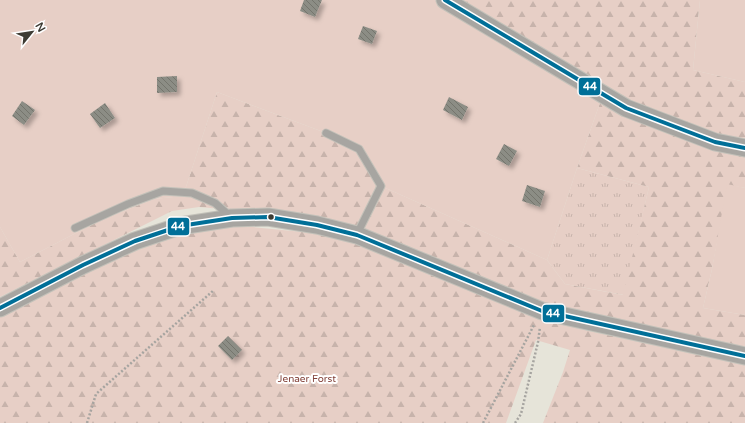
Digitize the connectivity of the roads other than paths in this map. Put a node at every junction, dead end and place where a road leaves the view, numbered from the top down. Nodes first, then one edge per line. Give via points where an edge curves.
1 (445, 0) edge
2 (326, 133) dead end
3 (745, 148) edge
4 (232, 218) junction
5 (75, 228) dead end
6 (357, 235) junction
7 (0, 308) edge
8 (745, 356) edge

1 - 3 street via 626,108 716,142
2 - 6 lane via 360,149 381,186
4 - 5 lane via 215,203 192,193 163,191
4 - 6 street via 268,217 294,220
4 - 7 street via 180,226 135,241
6 - 8 street via 542,311

